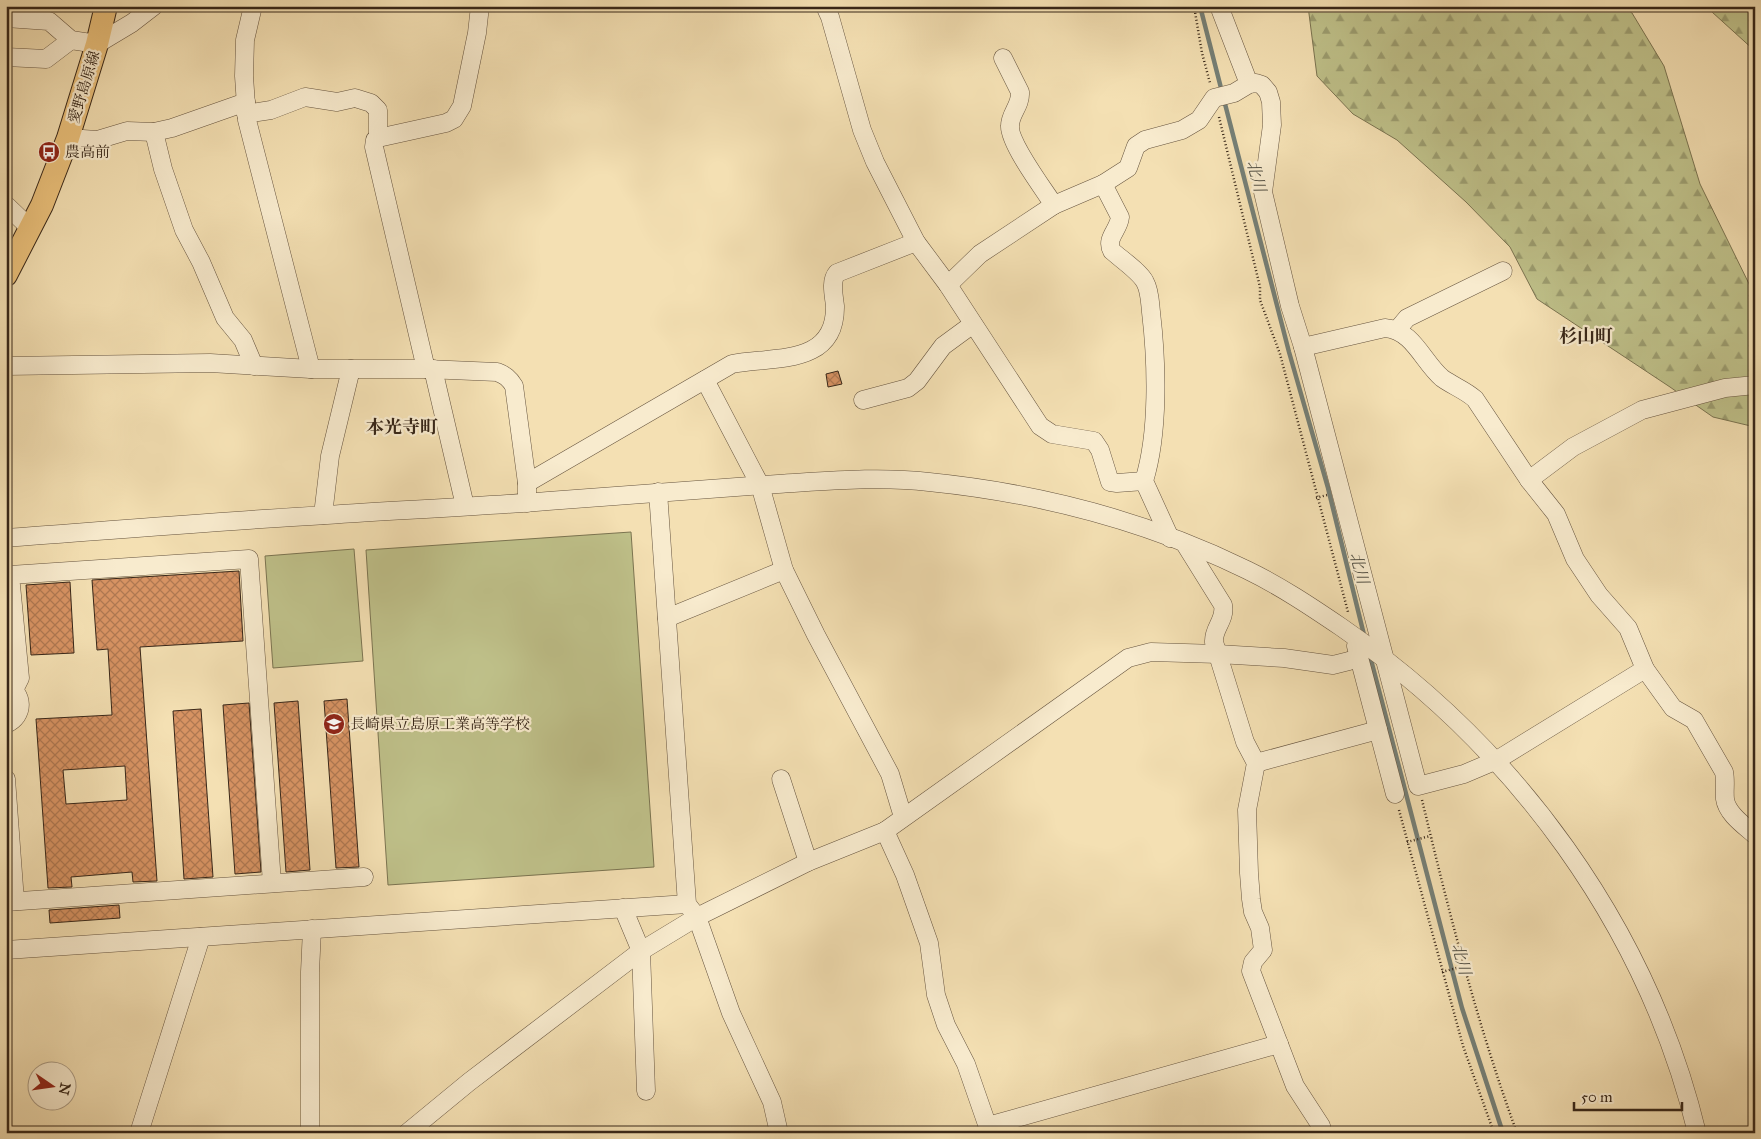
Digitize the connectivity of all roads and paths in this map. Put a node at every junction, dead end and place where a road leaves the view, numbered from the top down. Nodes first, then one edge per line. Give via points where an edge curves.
1 (106, 6) edge
2 (154, 6) edge
3 (253, 6) edge
4 (480, 6) edge
5 (825, 6) edge
6 (1194, 6) edge
7 (1219, 6) edge
8 (6, 18) edge
9 (71, 40) junction
10 (98, 44) junction
11 (6, 57) edge
12 (1004, 58) dead end
13 (1249, 84) junction
14 (1222, 96) junction
15 (246, 108) junction
16 (154, 132) junction
17 (68, 138) junction
18 (378, 138) junction
19 (1102, 184) junction
20 (6, 205) edge
21 (1054, 205) junction
22 (30, 228) junction
23 (916, 242) junction
24 (1503, 271) dead end
25 (6, 275) edge
26 (948, 285) junction
27 (972, 324) junction
28 (1397, 330) junction
29 (1303, 347) junction
30 (1284, 352) dead end
31 (1280, 354) junction
32 (6, 366) edge
33 (254, 366) junction
34 (311, 369) junction
35 (351, 369) junction
36 (429, 369) junction
37 (705, 380) junction
38 (1755, 385) edge
39 (863, 400) dead end
40 (1529, 480) junction
41 (1144, 481) junction
42 (528, 483) junction
43 (760, 486) junction
44 (658, 492) junction
45 (1321, 497) dead end
46 (1316, 498) junction
47 (527, 503) junction
48 (465, 506) junction
49 (323, 515) junction
50 (6, 538) edge
51 (1178, 541) junction
52 (784, 570) junction
53 (667, 618) junction
54 (1358, 644) junction
55 (1218, 654) junction
56 (1384, 658) junction
57 (1645, 669) junction
58 (10, 687) edge
59 (6, 724) edge
60 (1378, 730) junction
61 (1497, 760) junction
62 (1256, 764) junction
63 (6, 780) edge
64 (781, 780) dead end
65 (1418, 786) junction
66 (1395, 794) joint
67 (903, 817) junction
68 (885, 831) junction
69 (1755, 835) edge
70 (1430, 836) junction
71 (1409, 841) junction
72 (808, 862) junction
73 (364, 877) dead end
74 (272, 883) junction
75 (11, 901) edge
76 (623, 908) junction
77 (692, 910) junction
78 (312, 929) junction
79 (201, 937) junction
80 (6, 950) edge
81 (641, 951) junction
82 (1464, 966) junction
83 (1442, 972) junction
84 (1279, 1044) junction
85 (646, 1091) dead end
86 (989, 1130) edge
87 (138, 1133) edge
88 (310, 1133) edge
89 (407, 1133) edge
90 (779, 1133) edge
91 (1323, 1133) edge
92 (1494, 1133) edge
93 (1516, 1133) edge
94 (1697, 1133) edge

1 - 10 main road, 愛野島原線
2 - 10 street
3 - 15 street via 245,40
4 - 18 street via 459,114 446,123
5 - 23 street via 862,130
6 - 14 path via 1202,53
7 - 13 street
8 - 9 street via 49,20
9 - 10 street
9 - 11 street via 46,59
10 - 17 main road, 愛野島原線
12 - 21 street via 1020,92 1010,123 1011,133
13 - 14 street
13 - 29 street via 1262,85 1271,102 1272,125 1262,192
14 - 19 street via 1191,125 1136,146 1128,168
14 - 31 path via 1260,300
15 - 16 street
15 - 18 street via 271,110 305,96 337,102 355,98 371,103 378,110
15 - 34 street
16 - 17 street via 127,132 97,140
16 - 33 street via 184,230 226,318 243,340
17 - 22 main road, 愛野島原線
18 - 36 street via 374,148
19 - 21 street
19 - 41 street via 1120,217 1110,239 1110,247 1143,279 1148,290 1154,348 1154,430
20 - 22 street
21 - 26 street via 980,254
22 - 25 main road, 愛野島原線
23 - 26 street
23 - 37 street via 837,273 832,327 826,340 811,351 788,359 732,364
24 - 28 street via 1407,318
26 - 27 street
27 - 39 street via 943,346 908,388
27 - 41 street via 1040,426 1052,434 1094,442 1100,450 1110,482
28 - 29 street via 1386,328
28 - 40 street via 1440,376 1475,399
29 - 56 street
30 - 31 path
31 - 46 path
32 - 33 street via 210,363
33 - 34 street
34 - 35 street
35 - 36 street
35 - 49 street via 330,456
36 - 42 street via 497,372 510,379 514,386
36 - 48 street
37 - 42 street
37 - 43 street
38 - 40 street via 1726,388 1642,410 1573,447
40 - 57 street via 1556,514 1575,559 1599,595 1628,628
41 - 51 street
42 - 47 street
43 - 44 street
43 - 51 street via 847,480 921,481 977,487 1028,496 1118,519
43 - 52 street
44 - 47 street
44 - 53 street
45 - 46 path
46 - 54 path
47 - 48 street
48 - 49 street
49 - 50 street
51 - 54 street via 1249,571 1296,596
51 - 55 street via 1224,605 1223,618 1213,639
52 - 53 street
52 - 67 street via 890,774
53 - 77 street
54 - 55 street via 1349,662 1333,665
54 - 56 street
54 - 60 street
55 - 62 street via 1245,742
55 - 67 street via 1151,652 1128,658
56 - 61 street via 1454,717
56 - 65 street
57 - 61 street
57 - 69 street via 1673,708 1694,720 1724,772 1728,809
58 - 59 street via 18,695 20,709 14,720
58 - 74 street via 20,678 10,575 248,559
60 - 62 street
60 - 66 street
61 - 65 street via 1464,774
61 - 94 street via 1569,850 1619,933 1663,1025
62 - 84 street via 1247,810 1249,873 1250,898 1263,950 1253,962 1251,972
63 - 75 street
64 - 72 street
65 - 70 path
66 - 71 path
67 - 68 street
68 - 72 street
68 - 86 street via 905,874 929,943 936,995 946,1025 966,1064
70 - 71 path
70 - 82 path
71 - 83 path
72 - 77 street
73 - 74 street
74 - 75 street
76 - 77 street
76 - 78 street
76 - 81 street
77 - 81 street
77 - 90 street via 731,1013 772,1102
78 - 79 street
78 - 88 street
79 - 80 street
79 - 87 street
81 - 85 street
81 - 89 street
82 - 83 path
82 - 93 path
83 - 92 path via 1463,1046
84 - 86 street
84 - 91 street via 1295,1086

